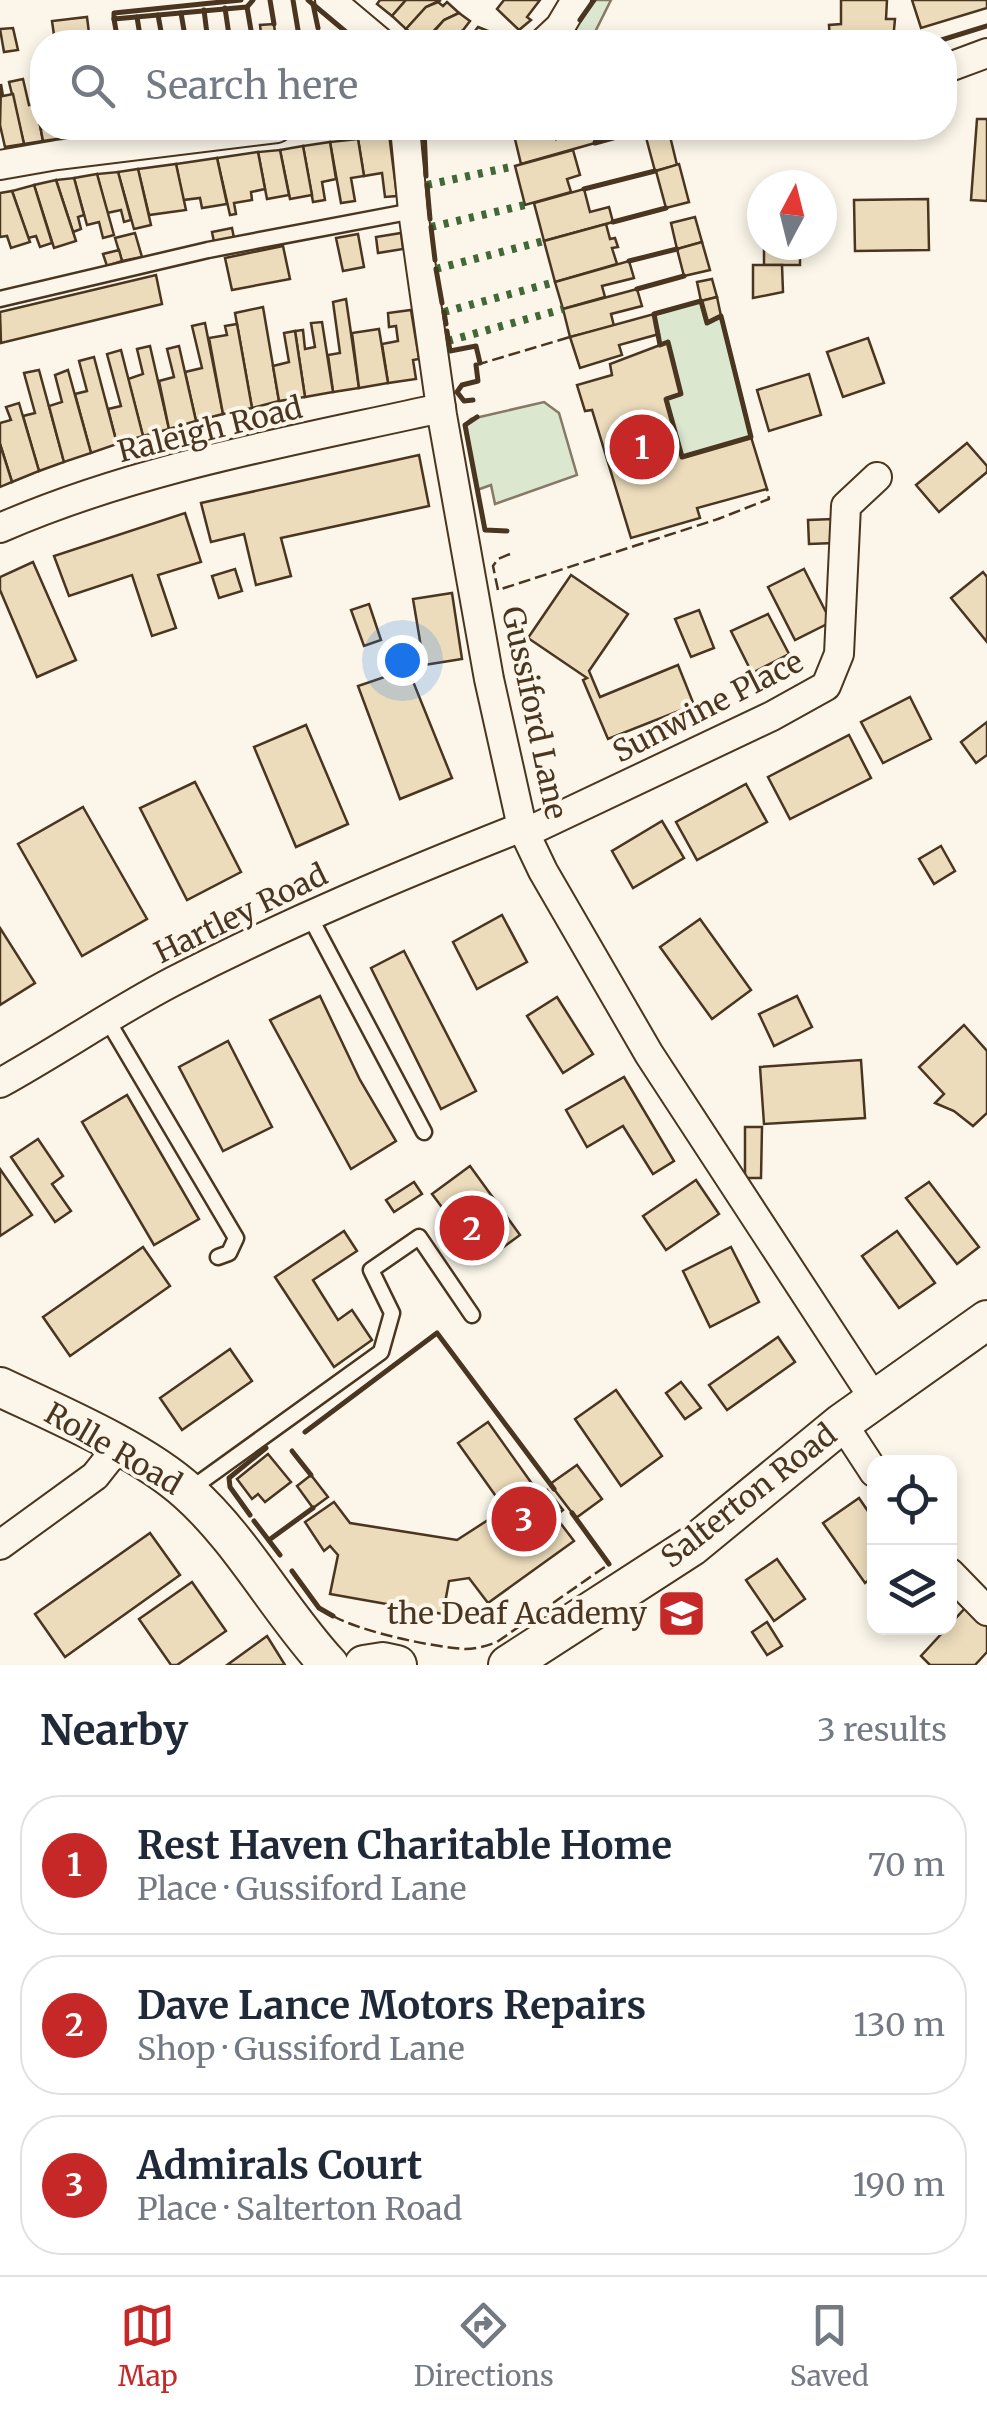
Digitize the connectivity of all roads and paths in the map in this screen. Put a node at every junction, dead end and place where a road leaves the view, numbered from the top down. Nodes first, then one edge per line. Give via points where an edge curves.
1 (330, 0) edge
2 (576, 0) edge
3 (366, 30) edge
4 (556, 30) edge
5 (987, 53) edge
6 (957, 64) edge
7 (179, 140) edge
8 (406, 140) edge
9 (0, 165) edge
10 (413, 211) junction
11 (0, 298) edge
12 (441, 408) junction
13 (877, 477) dead end
14 (0, 528) edge
15 (524, 830) junction
16 (309, 915) junction
17 (108, 1021) junction
18 (0, 1083) edge
19 (424, 1132) dead end
20 (218, 1257) dead end
21 (472, 1315) dead end
22 (987, 1320) edge
23 (0, 1387) edge
24 (875, 1400) junction
25 (842, 1423) junction
26 (118, 1447) junction
27 (867, 1461) edge
28 (188, 1491) junction
29 (0, 1546) edge
30 (957, 1579) edge
31 (987, 1611) edge
32 (328, 1665) edge
33 (364, 1665) edge
34 (397, 1665) edge
35 (508, 1665) edge

1 - 3 street
2 - 4 street
5 - 6 street
7 - 9 street
8 - 10 street, Gussiford Lane
10 - 11 lane
10 - 12 street, Gussiford Lane
12 - 14 street, Raleigh Road via 241,452
12 - 15 street, Gussiford Lane via 489,679
13 - 15 street, Sunwine Place via 846,506 840,654 826,686
15 - 16 street, Hartley Road
15 - 24 street, Gussiford Lane via 649,1054
16 - 17 street, Hartley Road
16 - 19 lane
17 - 18 street, Hartley Road
17 - 20 lane via 236,1238 229,1253
21 - 28 lane via 418,1237 371,1270 392,1313 381,1352
22 - 24 main road, Salterton Road
23 - 26 main road, Rolle Road
24 - 25 main road, Salterton Road
25 - 27 street
25 - 35 main road, Salterton Road via 692,1546
26 - 28 main road, Rolle Road
26 - 29 street via 95,1476
28 - 32 main road, Rolle Road
30 - 31 street
33 - 34 main road

